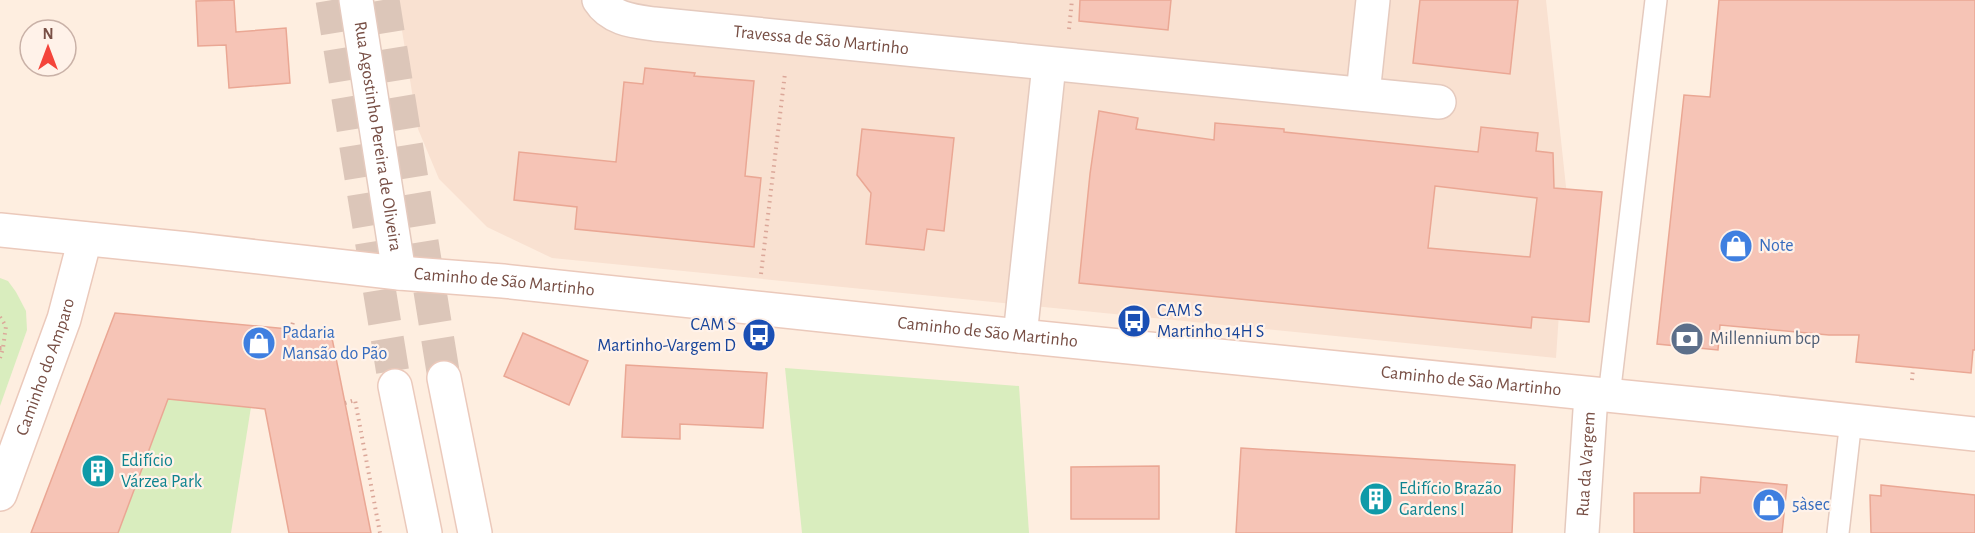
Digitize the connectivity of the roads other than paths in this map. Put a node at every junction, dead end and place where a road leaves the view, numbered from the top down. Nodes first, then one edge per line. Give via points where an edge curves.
1 (356, 0) edge
2 (599, 0) edge
3 (1373, 0) edge
4 (1656, 0) edge
5 (1048, 64) junction
6 (1363, 94) junction
7 (1439, 102) dead end
8 (0, 230) edge
9 (85, 239) junction
10 (399, 273) junction
11 (1020, 336) junction
12 (444, 378) tunnel mouth
13 (395, 386) tunnel mouth
14 (1600, 395) junction
15 (1851, 420) junction
16 (1975, 434) edge
17 (0, 494) edge
18 (425, 533) edge
19 (475, 533) edge
20 (1582, 533) edge
21 (1838, 533) edge

1 - 10 main road, Rua Agostinho Pereira de Oliveira
2 - 5 main road, Travessa de São Martinho via 603,8 616,16 634,21
3 - 6 main road
4 - 14 lane
5 - 6 main road, Travessa de São Martinho
5 - 11 main road
6 - 7 main road, Travessa de São Martinho
8 - 9 main road, Caminho de São Martinho
9 - 10 main road, Caminho de São Martinho
9 - 17 main road, Caminho do Amparo via 64,320
10 - 11 main road, Caminho de São Martinho
11 - 14 main road, Caminho de São Martinho
12 - 19 main road
13 - 18 main road
14 - 15 main road, Caminho de São Martinho
14 - 20 main road, Rua da Vargem
15 - 16 main road, Caminho de São Martinho
15 - 21 lane

